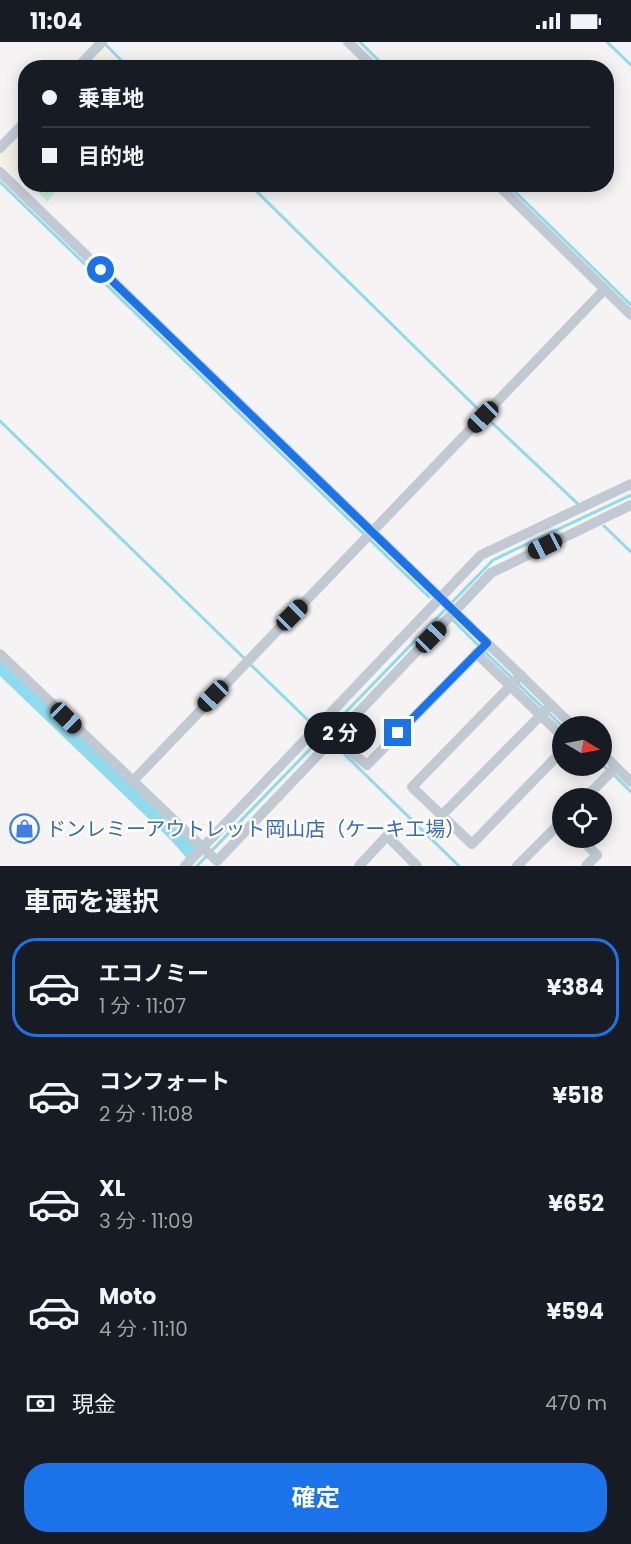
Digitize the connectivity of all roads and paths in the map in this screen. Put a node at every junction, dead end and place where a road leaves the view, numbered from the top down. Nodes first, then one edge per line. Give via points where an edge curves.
1 (102, 42) edge
2 (348, 42) edge
3 (85, 60) edge
4 (367, 60) edge
5 (18, 129) edge
6 (0, 148) edge
7 (0, 172) edge
8 (18, 190) edge
9 (20, 192) edge
10 (505, 192) edge
11 (605, 289) junction
12 (631, 315) edge
13 (631, 484) edge
14 (631, 505) edge
15 (369, 536) junction
16 (449, 610) junction
17 (481, 648) junction
18 (0, 654) edge
19 (516, 681) junction
20 (545, 710) junction
21 (556, 716) edge
22 (552, 721) edge
23 (335, 738) junction
24 (552, 761) edge
25 (612, 771) edge
26 (607, 776) edge
27 (132, 782) junction
28 (631, 782) edge
29 (595, 788) edge
30 (441, 816) junction
31 (552, 831) edge
32 (214, 839) junction
33 (228, 847) junction
34 (590, 848) edge
35 (204, 849) junction
36 (185, 866) edge
37 (359, 866) edge
38 (417, 866) edge
39 (517, 866) edge
40 (586, 866) edge

1 - 3 street
2 - 4 street
5 - 6 street
7 - 8 street
9 - 15 street
10 - 11 street
11 - 12 street
11 - 15 street
13 - 16 street via 481,555
14 - 16 street via 491,573
15 - 16 street
15 - 27 street
16 - 17 street
16 - 23 street
16 - 32 street
17 - 19 street
17 - 23 street via 367,765
18 - 27 street
19 - 20 street
19 - 30 street via 412,787
20 - 21 street
20 - 22 street
20 - 30 street
23 - 33 street
24 - 30 street via 472,844
25 - 28 street
26 - 29 street
27 - 35 street
31 - 39 street
32 - 33 street
32 - 35 street
33 - 35 street via 217,861
34 - 40 street via 597,855
35 - 36 street
37 - 38 street via 387,836

